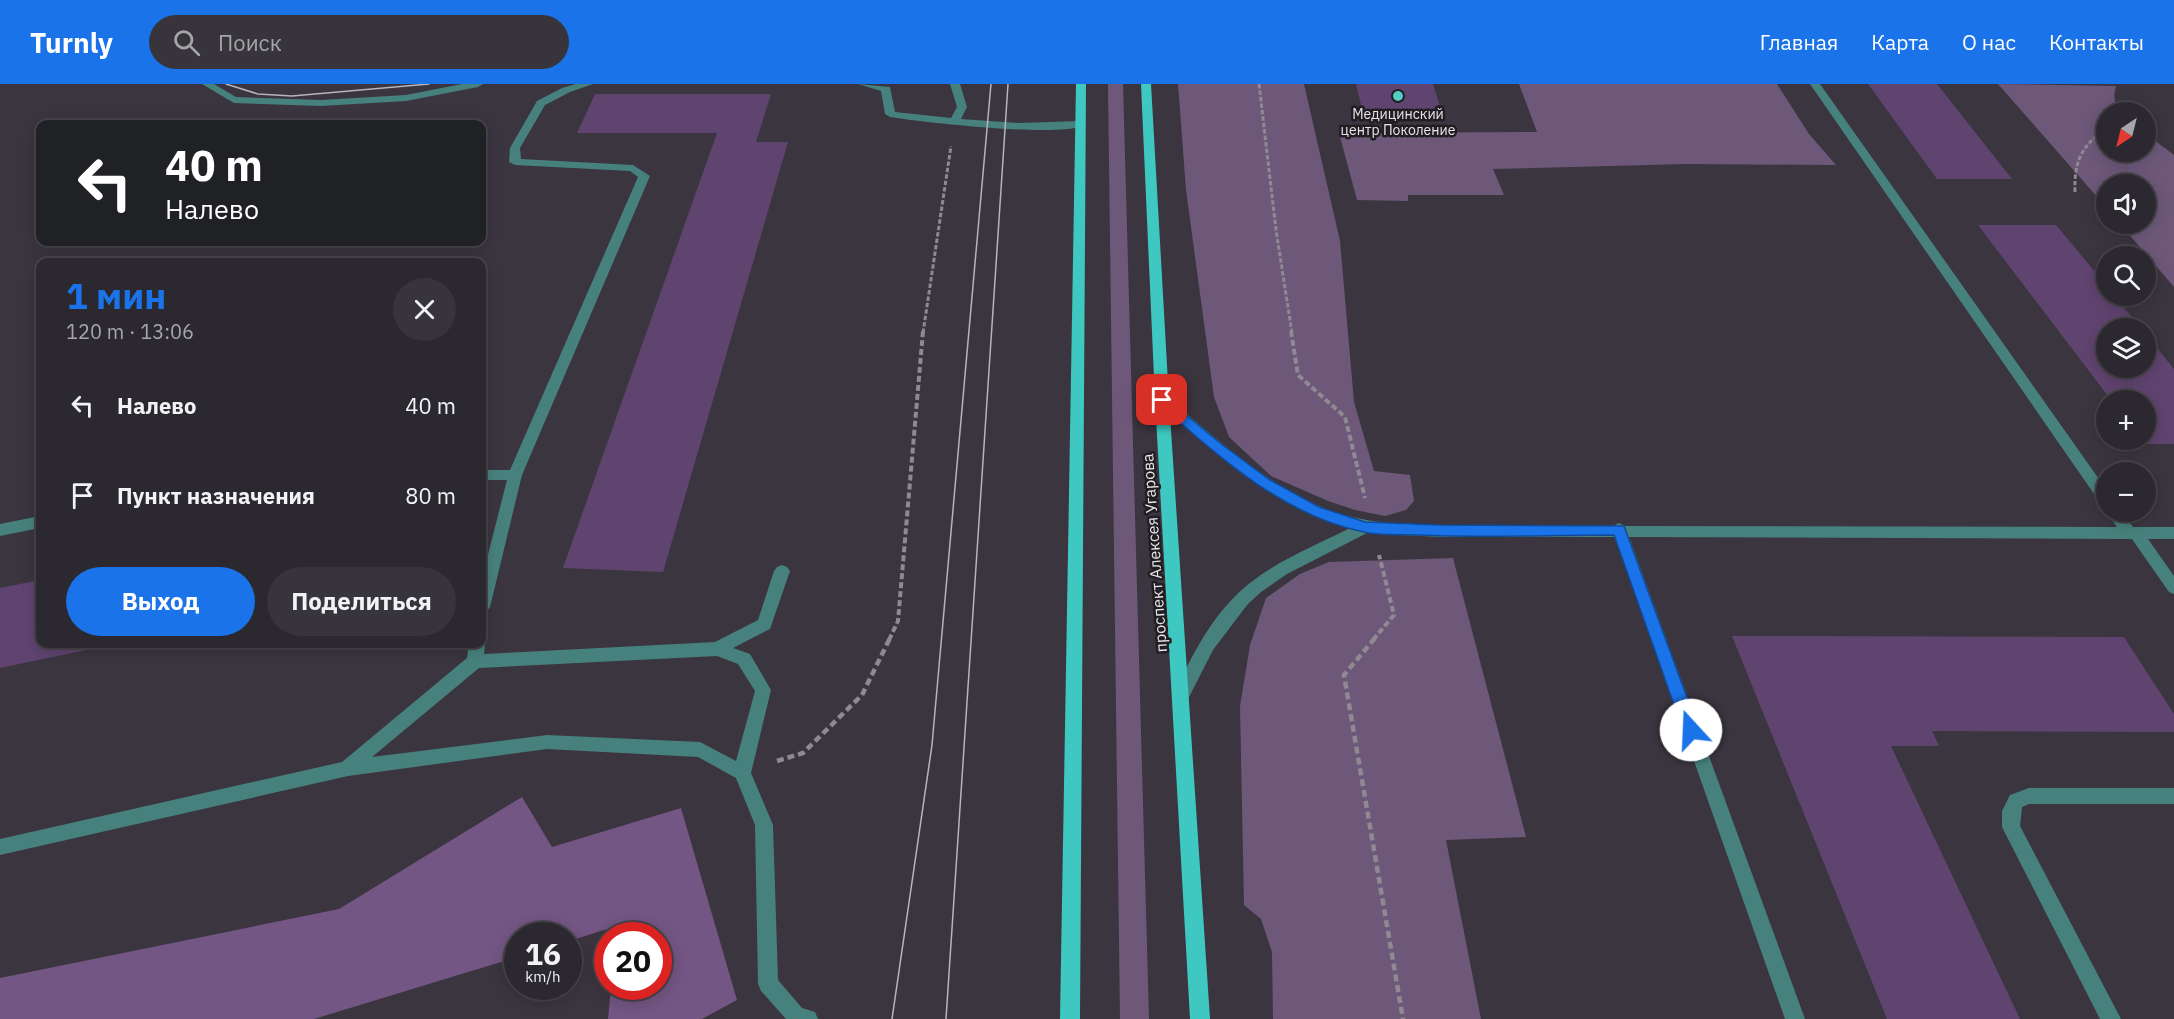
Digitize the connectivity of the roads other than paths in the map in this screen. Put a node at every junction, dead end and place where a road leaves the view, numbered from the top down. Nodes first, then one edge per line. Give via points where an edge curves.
1 (207, 84) edge
2 (478, 84) edge
3 (588, 84) edge
4 (863, 84) edge
5 (955, 84) edge
6 (1081, 84) edge
7 (1146, 84) edge
8 (1815, 84) edge
9 (955, 121) junction
10 (1081, 124) junction
11 (1162, 400) junction
12 (486, 475) edge
13 (515, 476) junction
14 (2096, 486) edge
15 (2123, 522) edge
16 (36, 523) edge
17 (1365, 527) junction
18 (0, 530) edge
19 (1619, 530) junction
20 (2132, 532) junction
21 (2174, 532) edge
22 (782, 571) dead end
23 (2174, 588) edge
24 (486, 591) edge
25 (477, 648) edge
26 (717, 649) junction
27 (475, 661) junction
28 (1181, 696) junction
29 (348, 768) junction
30 (742, 773) junction
31 (2174, 796) edge
32 (0, 847) edge
33 (808, 1019) edge
34 (1070, 1019) edge
35 (1200, 1019) edge
36 (1795, 1019) edge
37 (2111, 1019) edge

1 - 2 street via 234,100 321,103 406,98
3 - 13 street via 541,103 515,148 516,162 633,168 644,176
4 - 9 street via 886,89 888,117
5 - 9 street via 962,107
6 - 10 main road
7 - 11 main road, проспект Алексея Угарова
8 - 14 street
9 - 10 street via 1033,127
10 - 34 main road
11 - 17 street via 1265,483 1314,510
11 - 28 main road, проспект Алексея Угарова
12 - 13 street
13 - 24 street
15 - 20 street
16 - 18 street
17 - 19 street via 1439,531
17 - 28 street via 1270,576 1238,602 1204,646
19 - 20 street
19 - 36 street
20 - 21 street
20 - 23 street
22 - 26 street via 764,624
25 - 27 street
26 - 27 street
26 - 30 street via 744,658 763,690
27 - 29 street
28 - 35 main road, проспект Алексея Угарова
29 - 30 street via 547,742 700,750
29 - 32 street
30 - 33 street via 764,825 768,984 797,1017
31 - 37 street via 2030,796 2016,801 2011,811 2012,827

